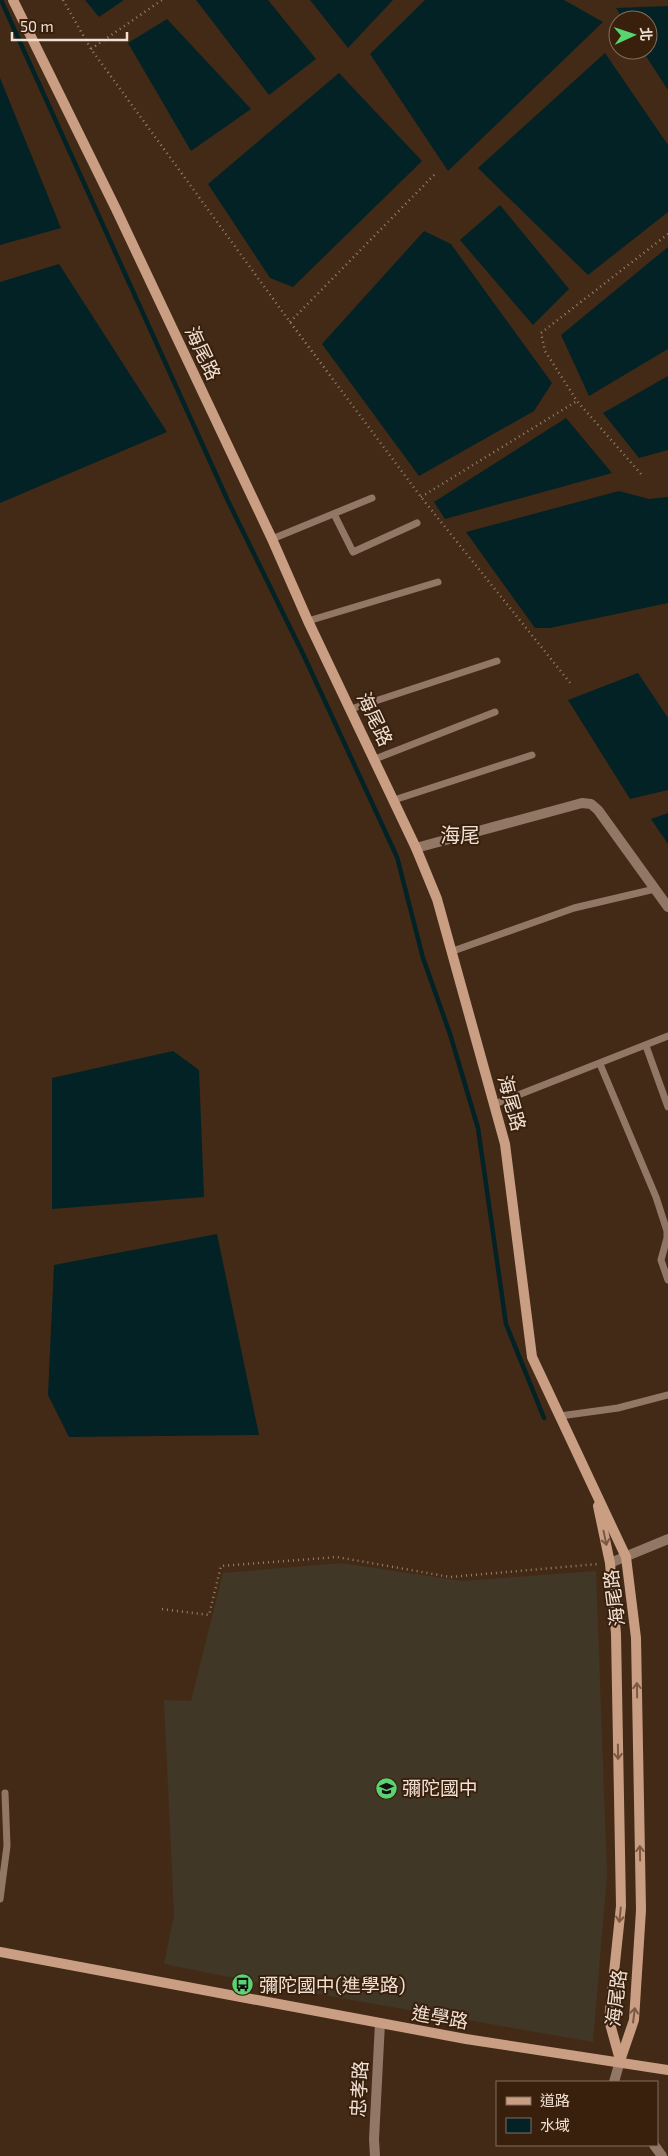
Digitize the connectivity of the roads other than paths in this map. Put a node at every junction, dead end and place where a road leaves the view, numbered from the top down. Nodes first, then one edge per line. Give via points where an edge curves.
1 (13, 0) edge
2 (372, 498) dead end
3 (334, 514) junction
4 (417, 523) dead end
5 (272, 540) junction
6 (438, 582) dead end
7 (308, 621) junction
8 (497, 661) dead end
9 (351, 709) junction
10 (495, 712) dead end
11 (532, 755) dead end
12 (374, 759) junction
13 (394, 800) junction
14 (416, 848) junction
15 (655, 889) junction
16 (668, 907) edge
17 (452, 951) junction
18 (668, 1036) edge
19 (646, 1046) junction
20 (600, 1064) junction
21 (495, 1104) junction
22 (668, 1108) edge
23 (668, 1280) edge
24 (668, 1394) edge
25 (560, 1416) junction
26 (595, 1490) junction
27 (668, 1539) edge
28 (626, 1557) junction
29 (610, 1563) junction
30 (5, 1793) dead end
31 (0, 1899) edge
32 (0, 1952) edge
33 (380, 2024) junction
34 (620, 2061) junction
35 (668, 2070) edge
36 (614, 2081) edge
37 (375, 2156) edge

1 - 5 street, 海尾路
2 - 3 lane
3 - 4 lane via 353,552
3 - 5 lane
5 - 7 street, 海尾路
6 - 7 lane
7 - 9 street, 海尾路
8 - 9 lane
9 - 12 street, 海尾路
10 - 12 lane
11 - 13 lane
12 - 13 street, 海尾路
13 - 14 street, 海尾路
14 - 15 street via 582,803 591,804
14 - 17 street, 海尾路 via 437,899
15 - 16 street
15 - 17 lane via 574,908
17 - 21 street, 海尾路
18 - 19 lane
19 - 20 lane
19 - 22 lane
20 - 21 lane
20 - 23 lane via 667,1231 660,1260
21 - 25 street, 海尾路 via 512,1191 532,1357
24 - 25 lane via 618,1408
25 - 26 street, 海尾路
26 - 28 street, 海尾路
26 -> 29 street, 海尾路
27 - 28 street
28 - 29 street
34 -> 28 street, 海尾路 via 634,2020 642,1910 636,1638
29 -> 34 street, 海尾路 via 616,1634 621,1906 609,2020
30 - 31 lane via 7,1846
32 - 33 street, 進學路
33 - 34 street, 進學路
33 - 37 street, 忠孝路
34 - 35 street, 進學路
34 - 36 street

